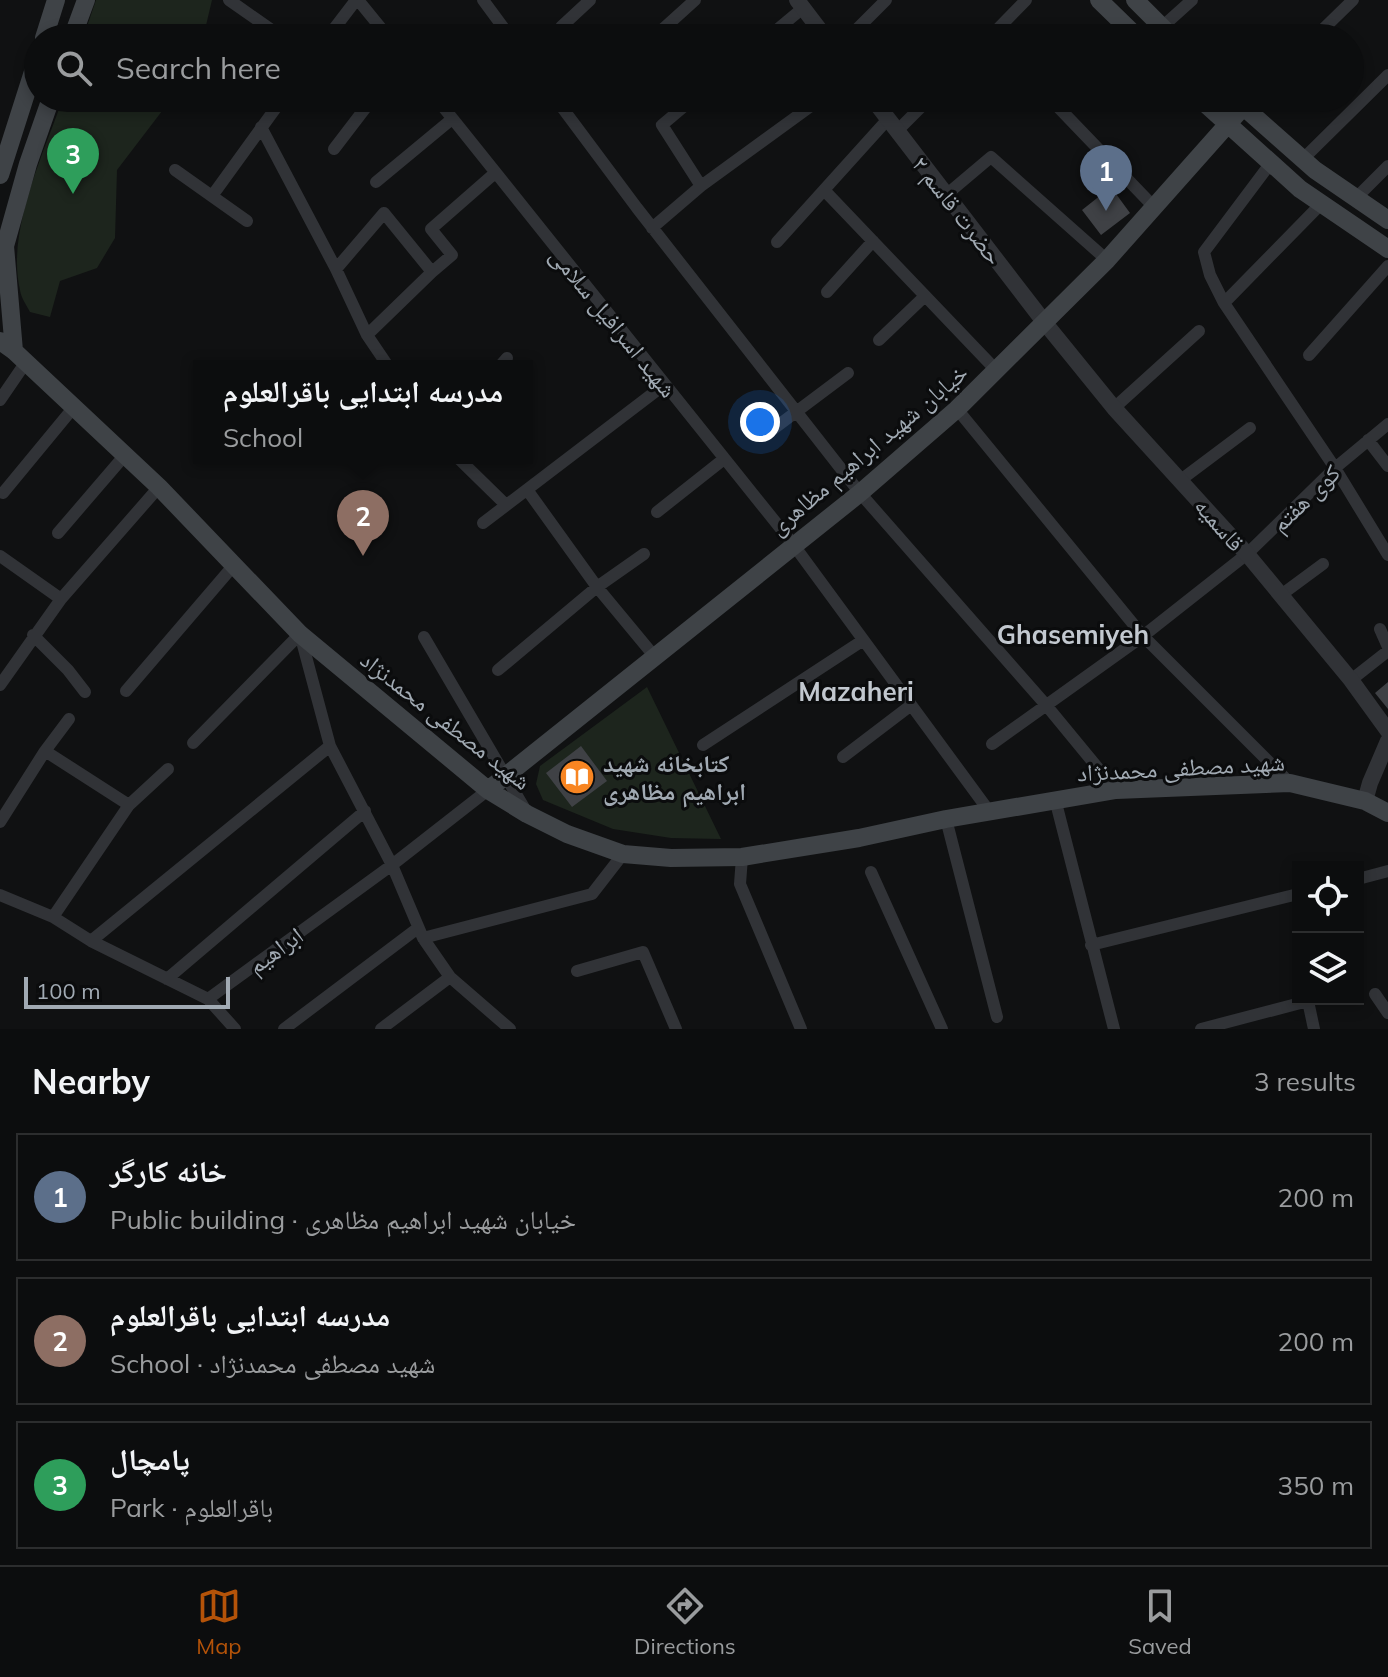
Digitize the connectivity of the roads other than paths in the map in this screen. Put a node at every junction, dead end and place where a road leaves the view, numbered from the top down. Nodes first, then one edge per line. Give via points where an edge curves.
1 (56, 0) edge
2 (86, 0) edge
3 (229, 0) edge
4 (357, 0) edge
5 (483, 0) edge
6 (590, 0) edge
7 (695, 0) edge
8 (886, 0) edge
9 (1026, 0) edge
10 (1099, 0) edge
11 (1135, 0) edge
12 (1192, 0) edge
13 (1353, 0) edge
14 (800, 4) edge
15 (48, 24) edge
16 (77, 24) edge
17 (263, 24) edge
18 (338, 24) edge
19 (377, 24) edge
20 (501, 24) edge
21 (564, 24) edge
22 (668, 24) edge
23 (781, 24) edge
24 (815, 24) edge
25 (862, 24) edge
26 (1003, 24) edge
27 (1124, 24) edge
28 (1160, 24) edge
29 (1174, 24) edge
30 (1328, 24) edge
31 (1388, 75) edge
32 (1364, 99) edge
33 (24, 100) edge
34 (46, 112) edge
35 (272, 112) edge
36 (362, 112) edge
37 (447, 112) edge
38 (565, 112) edge
39 (677, 112) edge
40 (803, 112) edge
41 (883, 112) edge
42 (911, 112) edge
43 (1063, 112) edge
44 (1214, 112) edge
45 (1236, 112) edge
46 (1254, 112) edge
47 (1351, 112) edge
48 (452, 119) junction
49 (893, 125) junction
50 (1227, 125) junction
51 (261, 127) junction
52 (334, 149) dead end
53 (1303, 159) junction
54 (1270, 164) junction
55 (1388, 166) edge
56 (175, 170) dead end
57 (495, 173) junction
58 (0, 175) edge
59 (376, 182) dead end
60 (701, 186) junction
61 (824, 190) junction
62 (946, 195) junction
63 (212, 196) junction
64 (1356, 198) junction
65 (1321, 204) junction
66 (1155, 208) junction
67 (1388, 220) edge
68 (247, 221) dead end
69 (652, 228) junction
70 (873, 241) junction
71 (777, 242) dead end
72 (1388, 249) edge
73 (1107, 260) junction
74 (1388, 266) edge
75 (336, 269) junction
76 (432, 272) junction
77 (827, 292) dead end
78 (925, 296) junction
79 (1224, 303) junction
80 (1045, 323) junction
81 (1199, 331) dead end
82 (367, 335) junction
83 (879, 340) dead end
84 (13, 352) edge
85 (1309, 355) dead end
86 (384, 360) edge
87 (996, 370) junction
88 (848, 373) dead end
89 (664, 385) junction
90 (0, 400) edge
91 (74, 407) junction
92 (1114, 408) junction
93 (957, 409) junction
94 (796, 411) junction
95 (1388, 424) edge
96 (1250, 428) dead end
97 (764, 436) dead end
98 (1368, 440) junction
99 (125, 455) junction
100 (724, 459) junction
101 (464, 464) edge
102 (1388, 466) edge
103 (1335, 468) junction
104 (1182, 479) junction
105 (159, 487) junction
106 (528, 491) junction
107 (3, 493) dead end
108 (860, 493) junction
109 (506, 505) junction
110 (657, 512) dead end
111 (483, 523) dead end
112 (58, 533) dead end
113 (793, 544) junction
114 (644, 554) dead end
115 (1247, 554) junction
116 (1388, 555) edge
117 (0, 556) edge
118 (1323, 564) dead end
119 (234, 565) junction
120 (597, 587) junction
121 (1281, 595) junction
122 (61, 599) junction
123 (1380, 629) dead end
124 (300, 634) junction
125 (33, 635) junction
126 (1143, 636) junction
127 (424, 637) dead end
128 (862, 641) junction
129 (1388, 649) edge
130 (655, 657) junction
131 (498, 670) dead end
132 (1351, 680) junction
133 (0, 685) edge
134 (126, 691) dead end
135 (85, 692) dead end
136 (1046, 705) junction
137 (910, 706) junction
138 (69, 719) dead end
139 (1388, 731) edge
140 (1388, 741) edge
141 (193, 743) dead end
142 (992, 744) dead end
143 (703, 745) dead end
144 (330, 746) junction
145 (45, 751) junction
146 (843, 757) dead end
147 (168, 769) dead end
148 (505, 775) junction
149 (1290, 783) junction
150 (488, 790) junction
151 (1116, 790) junction
152 (1055, 799) junction
153 (1365, 801) junction
154 (129, 805) junction
155 (365, 811) junction
156 (989, 811) junction
157 (1388, 813) edge
158 (527, 814) junction
159 (946, 819) junction
160 (0, 822) edge
161 (623, 854) junction
162 (742, 857) junction
163 (392, 865) junction
164 (1388, 871) edge
165 (871, 872) dead end
166 (1364, 877) edge
167 (0, 895) edge
168 (1292, 895) edge
169 (53, 917) junction
170 (420, 933) junction
171 (91, 941) junction
172 (1091, 945) junction
173 (577, 971) dead end
174 (450, 977) junction
175 (167, 979) junction
176 (1375, 994) dead end
177 (208, 999) junction
178 (1293, 1005) edge
179 (1309, 1005) edge
180 (1388, 1013) edge
181 (997, 1017) dead end
182 (506, 1027) edge
183 (1210, 1028) edge
184 (235, 1029) edge
185 (284, 1029) edge
186 (381, 1029) edge
187 (676, 1029) edge
188 (801, 1029) edge
189 (942, 1029) edge
190 (1114, 1029) edge
191 (1314, 1029) edge

1 - 15 main road
2 - 16 main road
3 - 17 street
4 - 18 street
4 - 19 street
5 - 20 street
6 - 21 street
7 - 22 street
8 - 25 street
9 - 26 street
10 - 27 main road
11 - 28 main road
12 - 29 street
13 - 30 street
14 - 23 street
14 - 24 street
31 - 32 street
33 - 58 main road
34 - 84 main road via 5,246
35 - 51 street
36 - 52 street
37 - 48 street, شهید اسرافیل سلامی
38 - 69 street
39 - 60 street via 662,125
40 - 60 street
41 - 49 street, ۲ حضرت قاسم
42 - 49 street
43 - 66 street
44 - 50 main road
45 - 50 main road, خیابان شهید ابراهیم مظاهری
46 - 53 main road
47 - 53 street
48 - 57 street, شهید اسرافیل سلامی
48 - 59 street
49 - 61 street
49 - 62 street, ۲ حضرت قاسم
50 - 54 main road
50 - 66 main road, خیابان شهید ابراهیم مظاهری
51 - 63 street
51 - 75 street
53 - 64 main road
54 - 65 main road
54 - 79 street via 1204,252
55 - 64 street
56 - 63 street
57 - 76 street via 431,229 452,255
57 - 89 street, شهید اسرافیل سلامی
60 - 69 street
61 - 70 street
61 - 71 street
62 - 73 street via 991,157
62 - 80 street, ۲ حضرت قاسم
63 - 68 street
64 - 67 main road
65 - 72 main road
65 - 79 street
66 - 73 main road, خیابان شهید ابراهیم مظاهری
69 - 94 street
70 - 77 street
70 - 78 street
73 - 80 main road, خیابان شهید ابراهیم مظاهری
74 - 85 street
75 - 76 street via 384,213
75 - 82 street
76 - 82 street
78 - 83 street
78 - 87 street
79 - 103 street
80 - 87 main road, خیابان شهید ابراهیم مظاهری
80 - 92 street, قاسمیه
81 - 92 street
82 - 86 street
84 - 90 street
84 - 91 main road, شهید مصطفی محمدنژاد
87 - 93 main road, خیابان شهید ابراهیم مظاهری
88 - 94 street
89 - 100 street, شهید اسرافیل سلامی
89 - 106 street
91 - 99 main road, شهید مصطفی محمدنژاد
91 - 107 street
92 - 104 street, قاسمیه
93 - 108 main road, خیابان شهید ابراهیم مظاهری
93 - 126 street
94 - 97 street
94 - 108 street
95 - 98 street, کوی هفتم
96 - 104 street
98 - 102 street
98 - 103 street, کوی هفتم
99 - 105 main road, شهید مصطفی محمدنژاد
99 - 112 street
100 - 110 street
100 - 113 street, شهید اسرافیل سلامی
101 - 109 street
103 - 115 street, کوی هفتم
103 - 116 street
104 - 115 street, قاسمیه
105 - 119 main road, شهید مصطفی محمدنژاد
105 - 122 street
106 - 109 street
106 - 120 street
108 - 113 main road, خیابان شهید ابراهیم مظاهری
108 - 136 street
109 - 111 street
113 - 128 street, شهید اسرافیل سلامی
113 - 130 main road, خیابان شهید ابراهیم مظاهری
114 - 120 street
115 - 121 street, قاسمیه
115 - 126 street, کوی هفتم
117 - 122 street
118 - 121 street
119 - 124 main road, شهید مصطفی محمدنژاد
119 - 134 street
120 - 130 street
120 - 131 street
121 - 132 street, قاسمیه
122 - 125 street
123 - 129 street
124 - 141 street
124 - 144 street
124 - 150 main road, شهید مصطفی محمدنژاد
125 - 133 street
125 - 135 street
126 - 136 street, کوی هفتم
126 - 149 street
127 - 148 street
128 - 137 street, شهید اسرافیل سلامی
128 - 143 street
129 - 132 street
130 - 148 main road, خیابان شهید ابراهیم مظاهری
132 - 139 street, قاسمیه
136 - 142 street, کوی هفتم
136 - 151 street
137 - 146 street
137 - 156 street, شهید اسرافیل سلامی
138 - 145 street
140 - 153 street
144 - 155 street
144 - 171 street
145 - 154 street
145 - 160 street
147 - 154 street
148 - 150 main road, خیابان شهید ابراهیم مظاهری
148 - 158 street
149 - 151 main road, شهید مصطفی محمدنژاد
149 - 153 main road, شهید مصطفی محمدنژاد
150 - 158 main road, شهید مصطفی محمدنژاد
150 - 163 street, ابراهیم
151 - 152 main road, شهید مصطفی محمدنژاد
152 - 156 main road, شهید مصطفی محمدنژاد
152 - 172 street
153 - 157 main road, شهید مصطفی محمدنژاد
154 - 169 street
155 - 163 street
155 - 175 street
156 - 159 main road, شهید مصطفی محمدنژاد
158 - 161 main road, شهید مصطفی محمدنژاد
159 - 162 main road, شهید مصطفی محمدنژاد
159 - 181 street
161 - 162 main road, شهید مصطفی محمدنژاد
161 - 170 street via 592,894
162 - 188 street via 740,884
163 - 170 street
163 - 177 street, ابراهیم
164 - 166 street
165 - 189 street
167 - 169 street
168 - 172 street
169 - 171 street
170 - 174 street
170 - 185 street
171 - 175 street
172 - 190 street
173 - 187 street via 643,952
174 - 182 street
174 - 186 street
175 - 177 street
176 - 180 street
177 - 184 street
178 - 183 street
179 - 191 street

